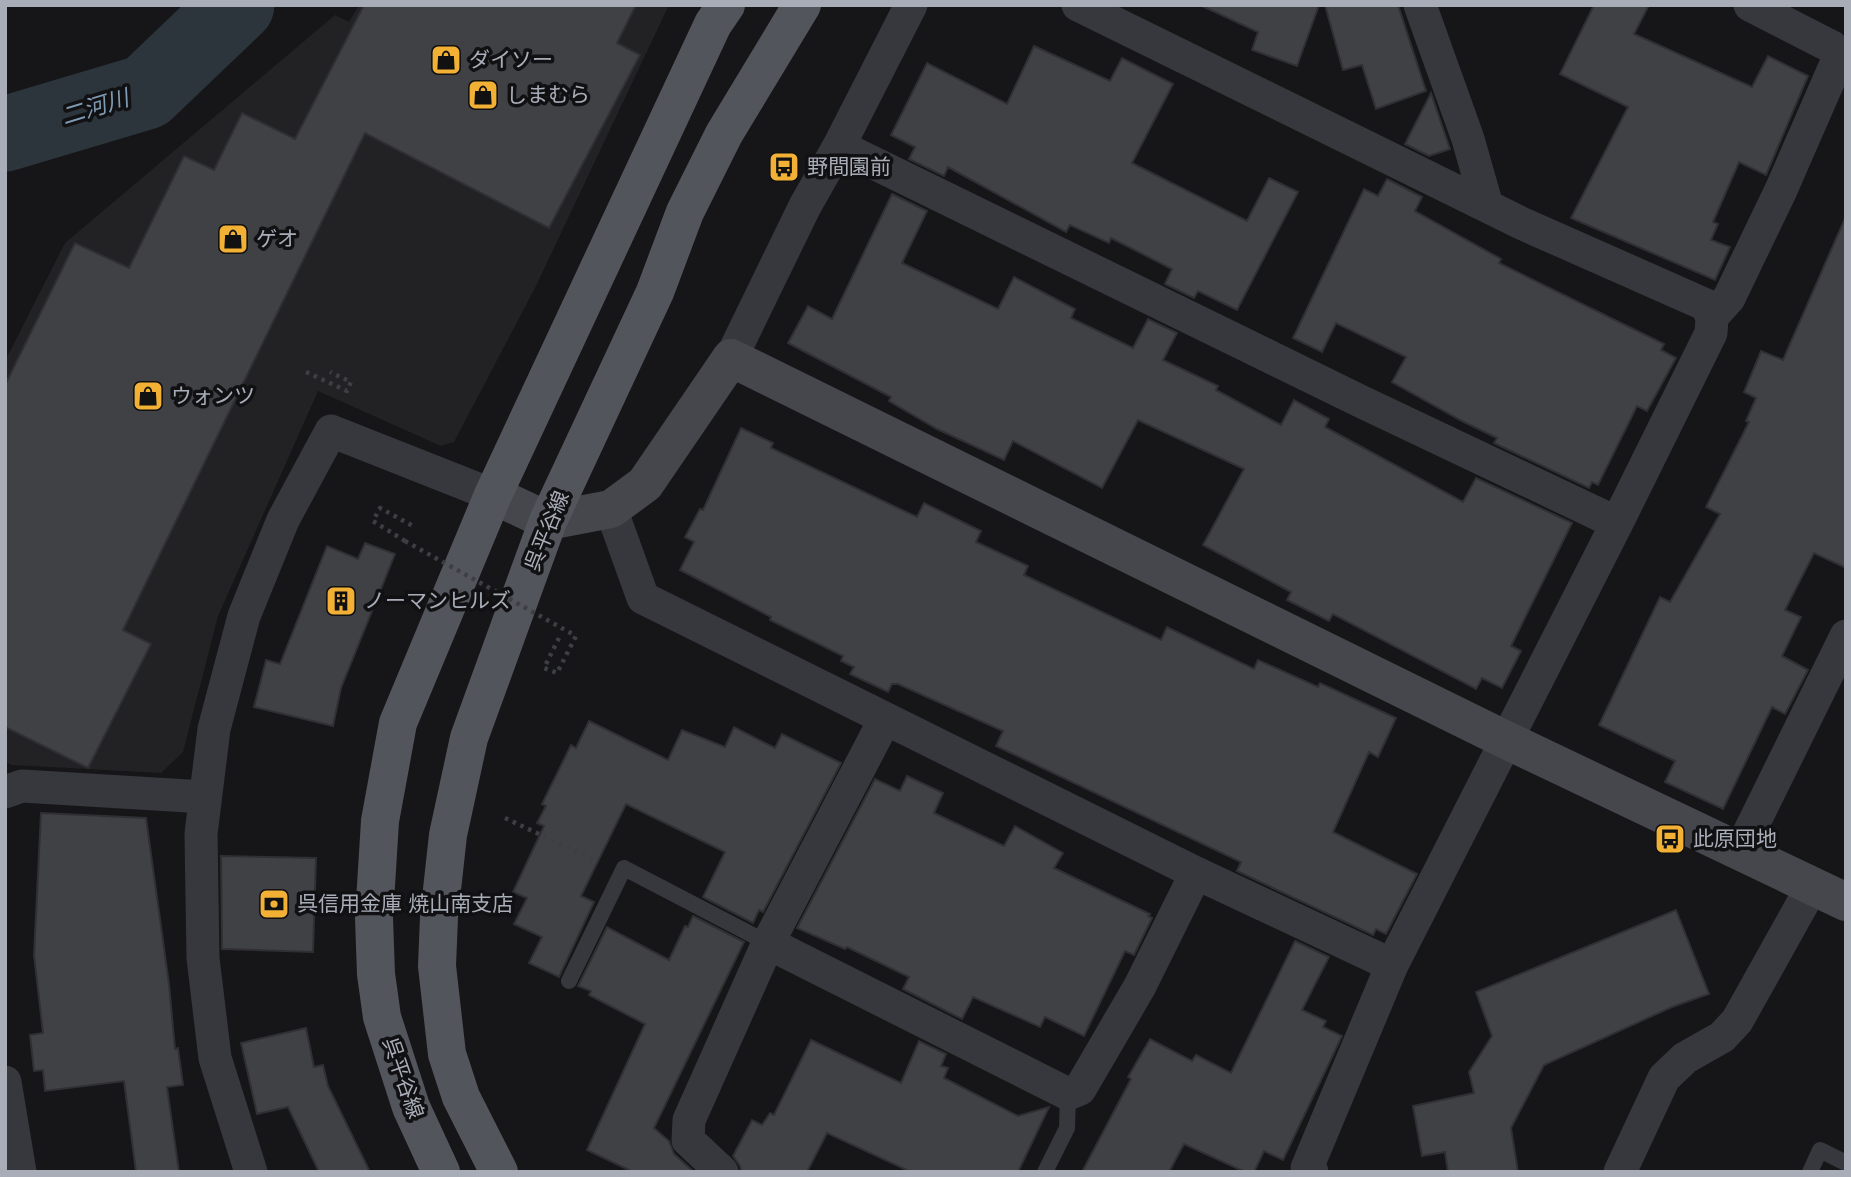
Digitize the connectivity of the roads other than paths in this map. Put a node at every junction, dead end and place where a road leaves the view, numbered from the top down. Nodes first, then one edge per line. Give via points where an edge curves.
1 (726, 5) edge
2 (802, 5) edge
3 (911, 5) edge
4 (1078, 5) edge
5 (1420, 5) edge
6 (1750, 5) edge
7 (839, 146) junction
8 (1487, 205) junction
9 (1712, 317) junction
10 (732, 358) junction
11 (493, 495) junction
12 (611, 509) junction
13 (548, 521) junction
14 (1617, 523) junction
15 (1846, 636) edge
16 (885, 719) junction
17 (1506, 740) junction
18 (5, 792) edge
19 (205, 797) junction
20 (1740, 851) junction
21 (1196, 873) junction
22 (1829, 894) edge
23 (768, 943) junction
24 (1392, 965) junction
25 (569, 981) dead end
26 (5, 1082) edge
27 (1068, 1094) junction
28 (1846, 1163) edge
29 (20, 1172) edge
30 (251, 1172) edge
31 (441, 1172) edge
32 (499, 1172) edge
33 (722, 1172) edge
34 (1045, 1172) edge
35 (1312, 1172) edge
36 (1620, 1172) edge
37 (1810, 1172) edge

1 - 11 main road, 呉平谷線 via 713,24
2 - 13 main road, 呉平谷線 via 724,134 685,212 655,292
3 - 7 street
4 - 8 street
5 - 8 street
6 - 9 street via 1832,47 1839,57 1782,190 1729,298
7 - 10 street
7 - 14 street
8 - 9 street via 1706,305
9 - 14 street via 1711,333
10 - 12 street via 645,484
10 - 17 street
11 - 13 street
11 - 19 street via 331,431 284,520 244,615 214,729
11 - 31 main road, 呉平谷線 via 398,723 380,821 373,918 382,1017 411,1107
12 - 13 street
12 - 16 street via 643,598
13 - 32 main road, 呉平谷線 via 469,738 448,835 439,917 438,966 447,1054 461,1097
14 - 17 street
15 - 20 street
16 - 21 street
16 - 23 street
17 - 20 street
17 - 24 street
18 - 19 street via 22,786
19 - 30 street via 201,834 203,958 213,1046
20 - 22 street
21 - 24 street
21 - 27 street via 1140,986 1080,1089
22 - 36 street via 1737,1021 1664,1078
23 - 25 lane via 624,868
23 - 27 street
23 - 33 street via 689,1120 688,1140
24 - 35 street via 1307,1168
26 - 29 street
27 - 34 lane via 1067,1128
28 - 37 lane via 1820,1150

